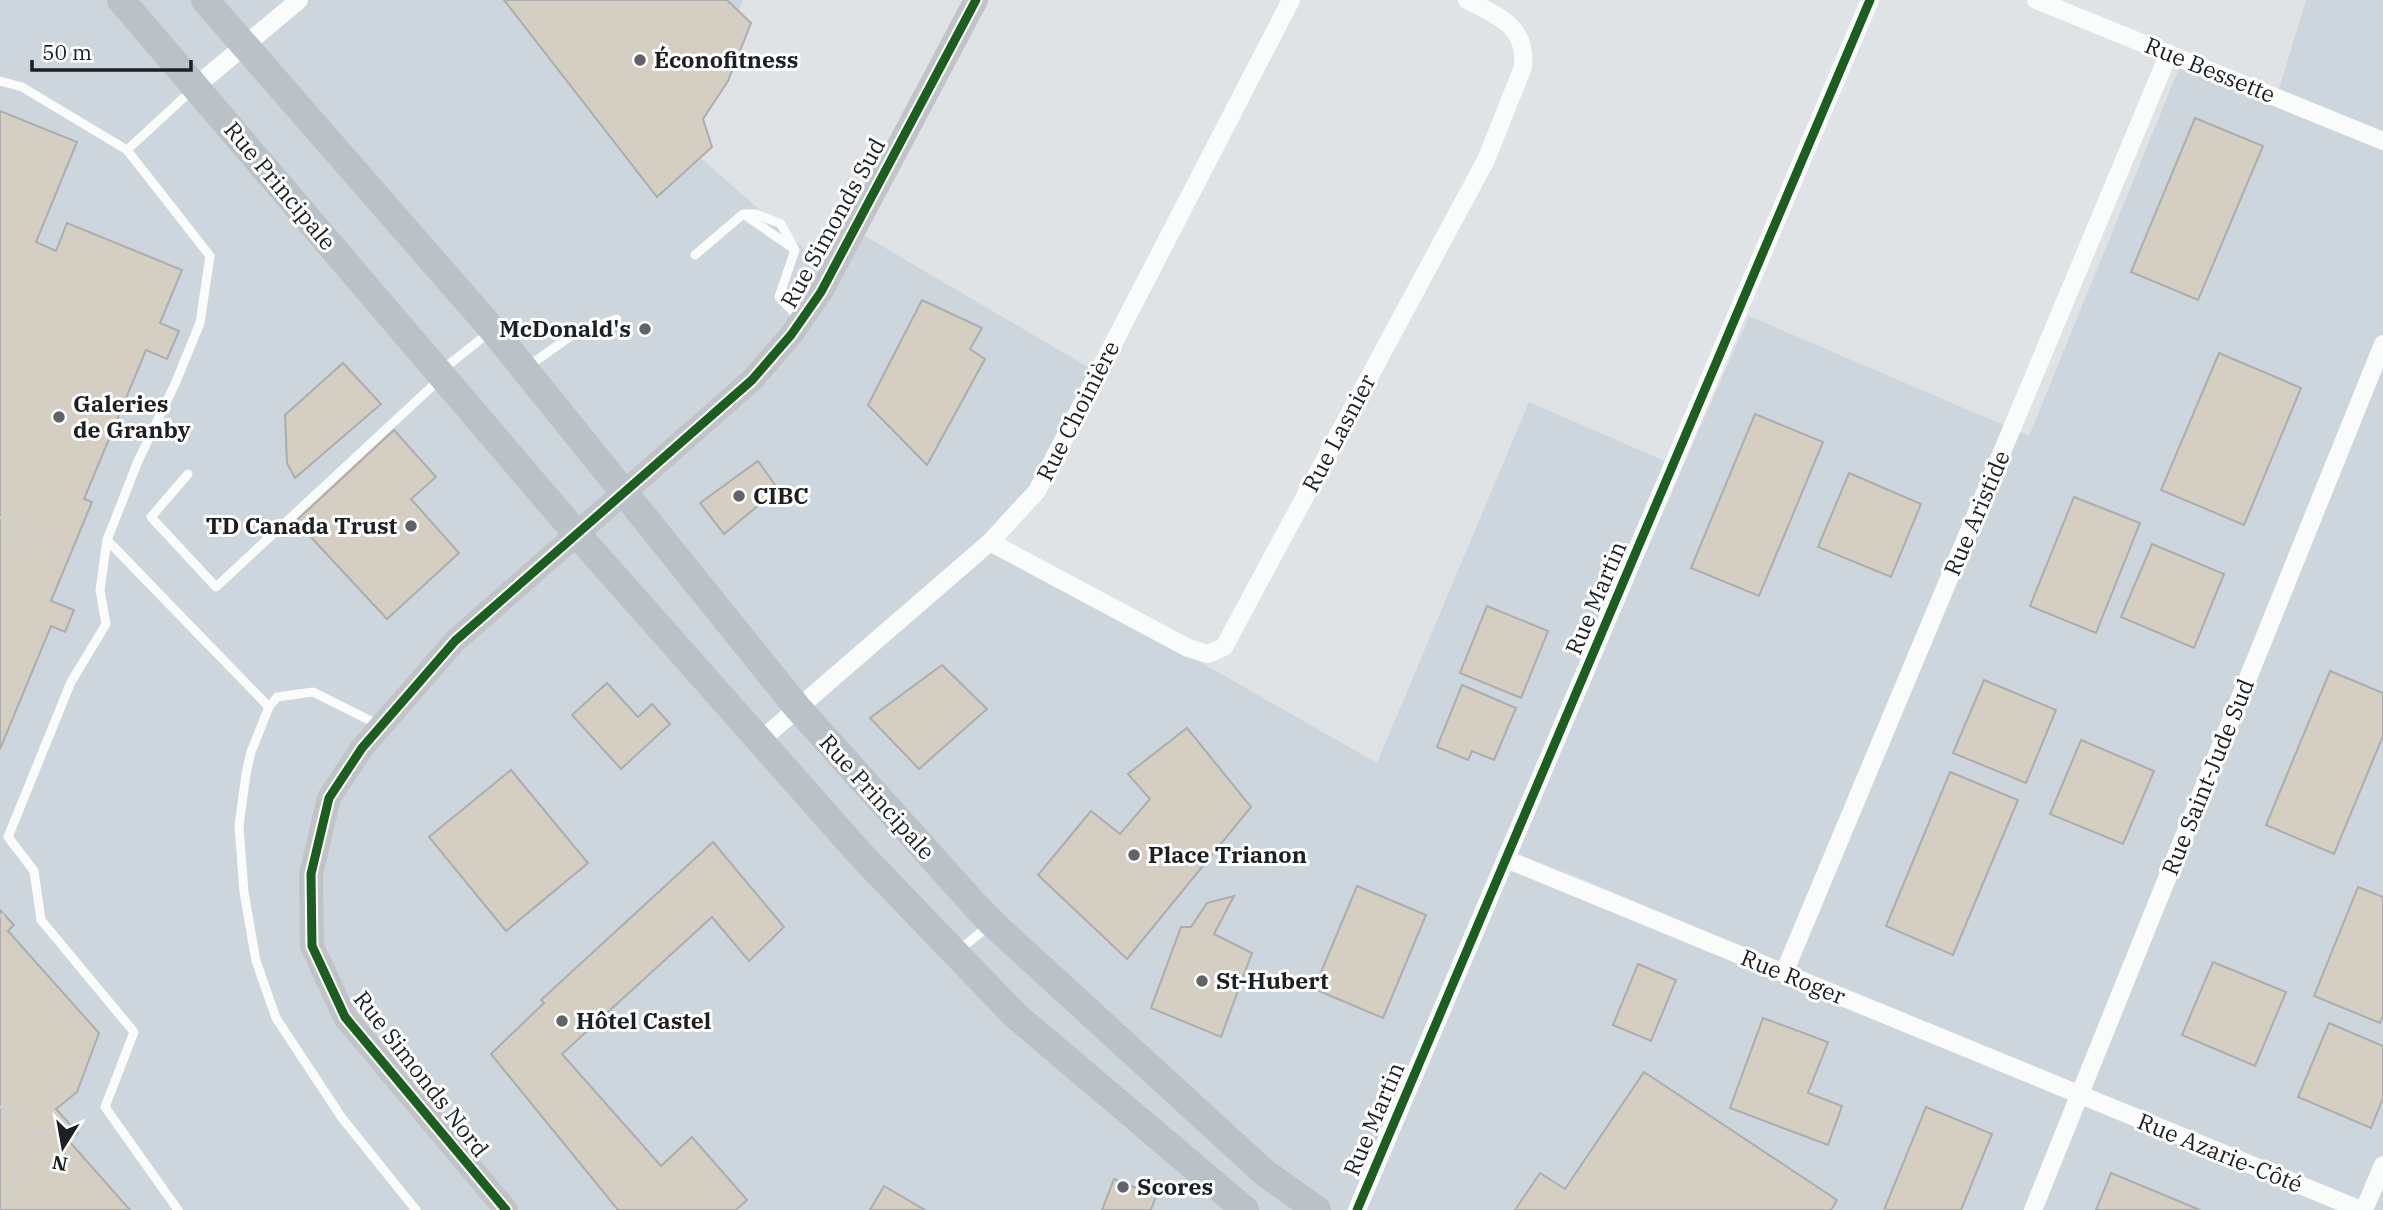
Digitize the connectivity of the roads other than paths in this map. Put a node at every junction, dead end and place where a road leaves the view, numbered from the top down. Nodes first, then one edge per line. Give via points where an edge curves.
1 (121, 0) edge
2 (205, 0) edge
3 (299, 0) edge
4 (976, 0) edge
5 (1292, 0) edge
6 (1467, 0) edge
7 (1870, 0) edge
8 (2036, 0) edge
9 (245, 46) junction
10 (2169, 54) junction
11 (0, 81) edge
12 (195, 87) junction
13 (2383, 141) edge
14 (127, 150) junction
15 (695, 255) dead end
16 (617, 319) dead end
17 (801, 321) junction
18 (493, 330) junction
19 (2383, 344) edge
20 (524, 369) junction
21 (441, 375) junction
22 (188, 474) dead end
23 (625, 492) junction
24 (576, 533) junction
25 (107, 540) junction
26 (990, 542) junction
27 (269, 707) junction
28 (797, 707) junction
29 (381, 726) junction
30 (760, 741) junction
31 (1506, 859) junction
32 (992, 923) junction
33 (956, 953) junction
34 (1784, 973) junction
35 (2080, 1096) junction
36 (2383, 1165) edge
37 (178, 1210) edge
38 (416, 1210) edge
39 (506, 1210) edge
40 (1245, 1210) edge
41 (1317, 1210) edge
42 (1357, 1210) edge
43 (2033, 1210) edge
44 (2363, 1210) edge

1 - 12 main road, Rue Principale
2 - 9 main road, Rue Principale
3 - 9 street
4 - 17 street, Rue Simonds Sud via 821,292
5 - 26 street, Rue Choinière via 1037,491
6 - 26 street, Rue Lasnier via 1507,21 1524,54 1523,67 1486,160 1224,647 1208,654 1188,648
7 - 31 street, Rue Martin
8 - 10 street, Rue Bessette
9 - 12 street
9 - 18 main road, Rue Principale
10 - 13 street, Rue Bessette
10 - 34 street, Rue Aristide
11 - 14 lane via 22,87
12 - 14 lane
12 - 21 main road, Rue Principale
14 - 25 lane via 210,256 201,323
15 - 17 lane via 743,214 781,224 795,250 779,296
16 - 20 lane via 575,333
17 - 23 street, Rue Simonds Sud via 752,380
18 - 20 main road, Rue Principale
18 - 21 lane
19 - 35 street, Rue Saint-Jude Sud
20 - 23 main road, Rue Principale
21 - 22 lane via 216,587 151,517
21 - 24 main road, Rue Principale
23 - 24 street, Rue Simonds Nord
23 - 28 main road, Rue Principale
24 - 29 street, Rue Simonds Nord via 455,641
24 - 30 main road, Rue Principale
25 - 27 lane
25 - 37 lane via 100,590 106,624 71,682 8,837 34,870 41,920 134,1032 105,1107
26 - 28 street, Rue Choinière
27 - 29 lane via 277,697 313,692
27 - 38 lane via 251,752 239,827 256,961 276,1018 342,1118
28 - 30 street, Rue Choinière
28 - 32 main road, Rue Principale
29 - 39 street, Rue Simonds Nord via 329,798 311,874 312,946 345,1017
30 - 33 main road, Rue Principale
31 - 34 street, Rue Roger
31 - 42 street, Rue Martin
32 - 33 lane
32 - 41 main road, Rue Principale via 1265,1173
33 - 40 main road, Rue Principale via 1016,1016
34 - 35 street, Rue Roger
35 - 43 street, Rue Saint-Jude Sud
35 - 44 street, Rue Azarie-Côté
36 - 44 street

